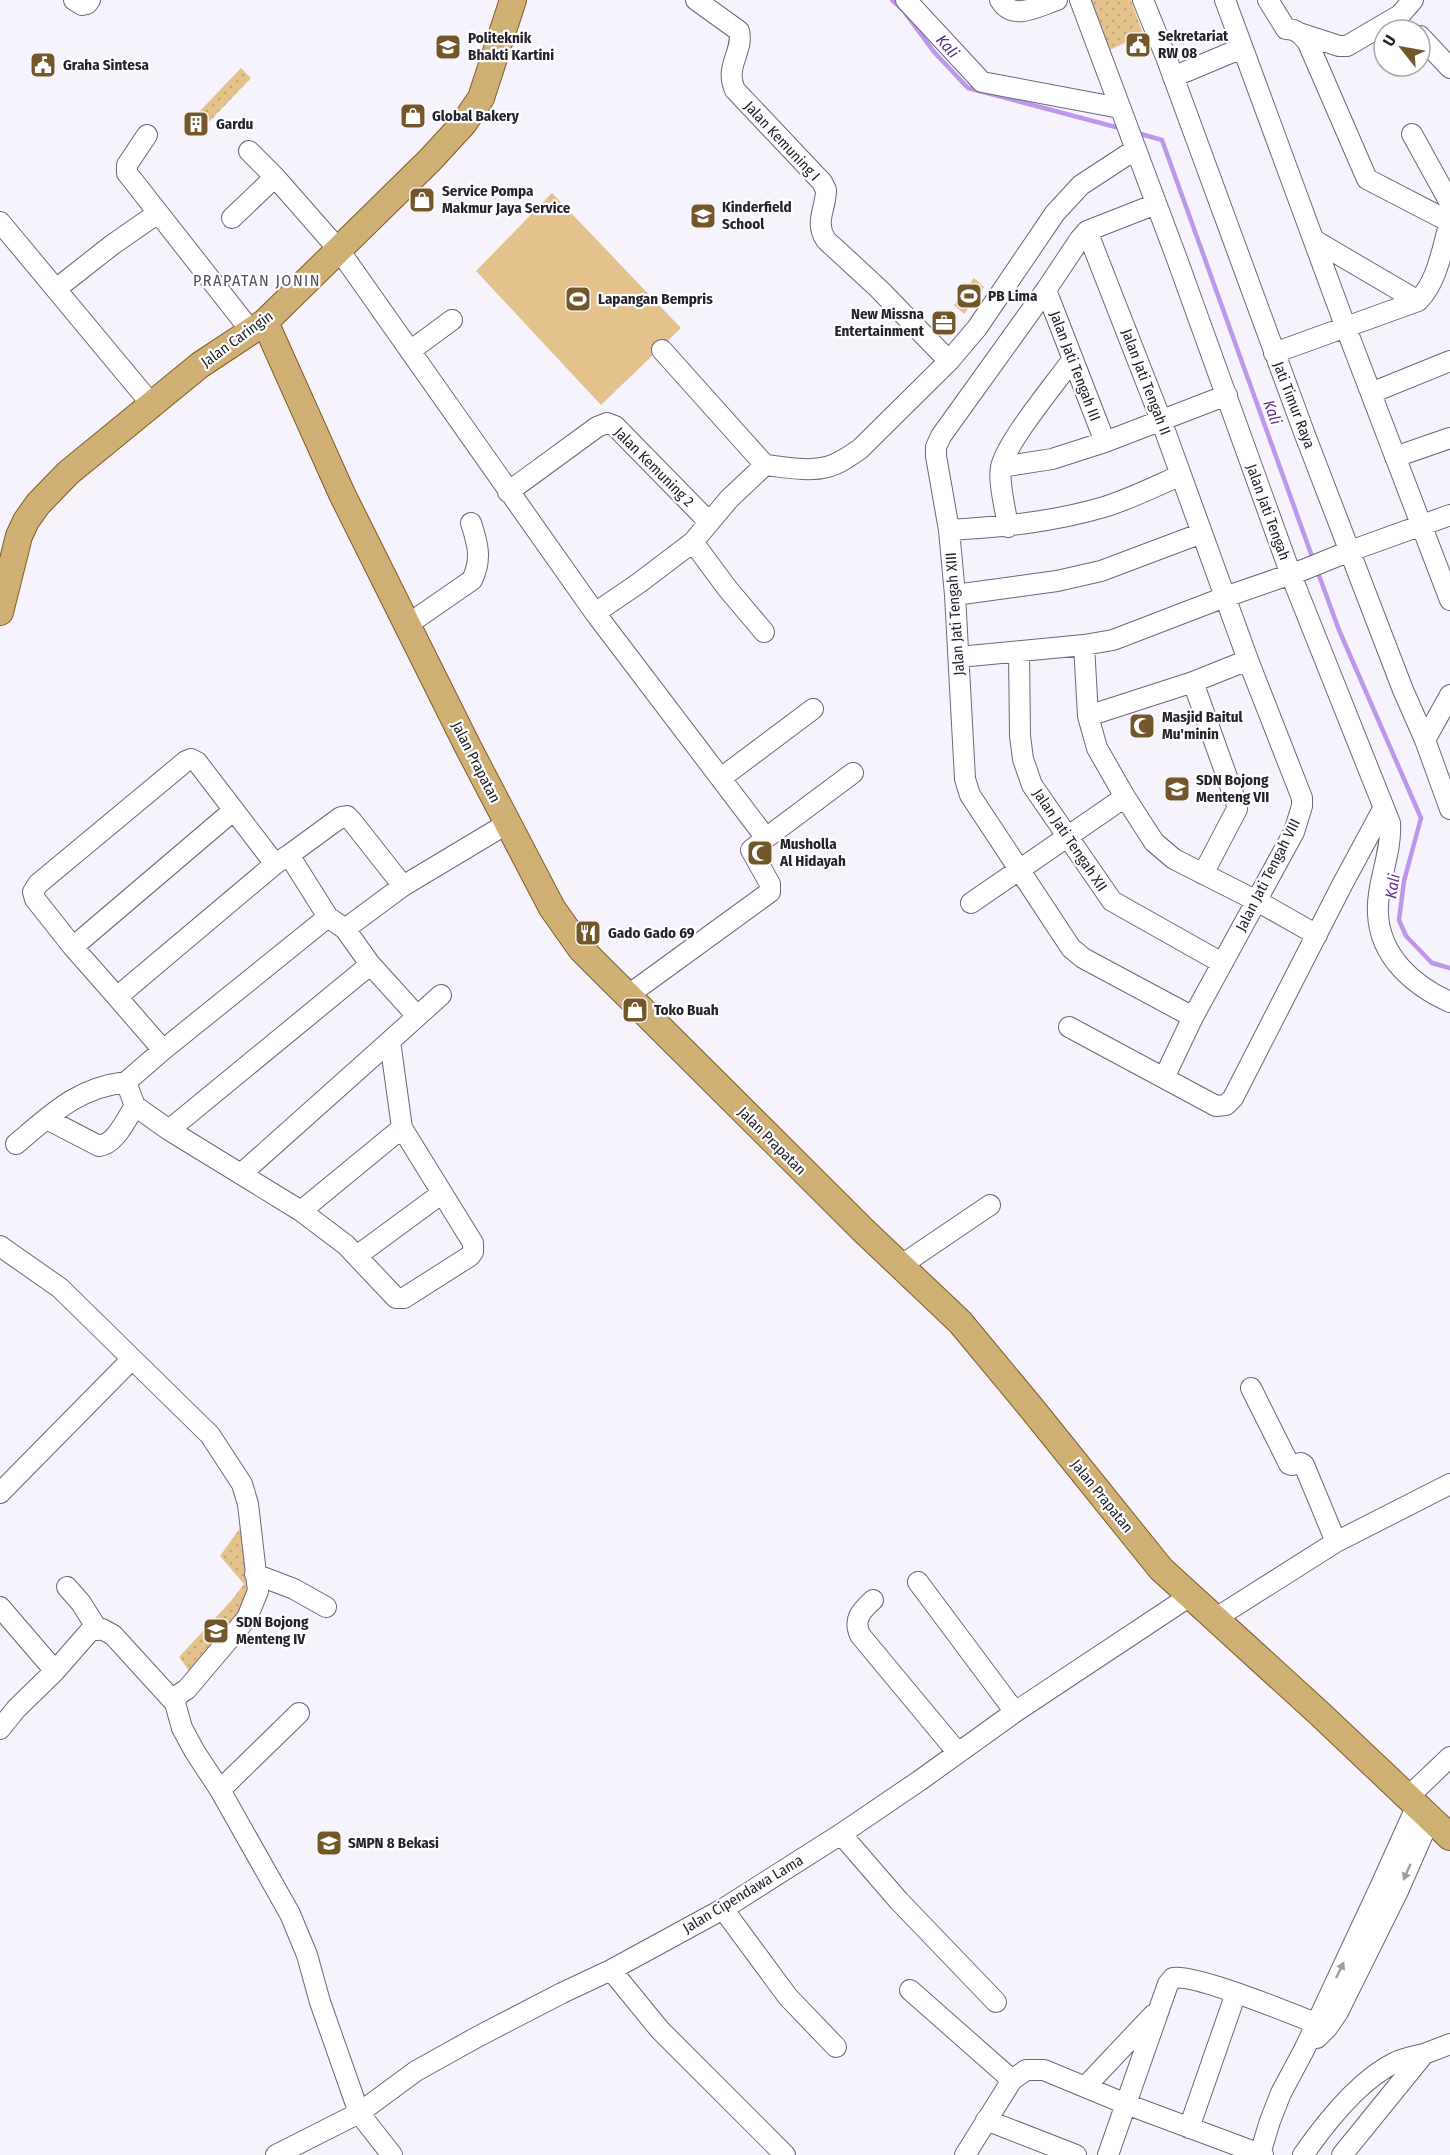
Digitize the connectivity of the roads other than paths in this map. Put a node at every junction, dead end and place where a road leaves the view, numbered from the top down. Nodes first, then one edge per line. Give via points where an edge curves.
1 (513, 0) edge
2 (696, 0) edge
3 (906, 0) edge
4 (1000, 0) edge
5 (1057, 0) edge
6 (1080, 0) edge
7 (1143, 0) edge
8 (1225, 0) edge
9 (1268, 0) edge
10 (1413, 0) edge
11 (1400, 15) junction
12 (1403, 18) edge
13 (1299, 33) junction
14 (1242, 48) junction
15 (1432, 49) edge
16 (1450, 68) edge
17 (1173, 77) junction
18 (1129, 130) junction
19 (1412, 134) dead end
20 (147, 135) dead end
21 (249, 151) dead end
22 (275, 177) junction
23 (1450, 203) edge
24 (1156, 204) junction
25 (158, 213) junction
26 (232, 218) dead end
27 (0, 222) edge
28 (1450, 222) edge
29 (1087, 231) junction
30 (1314, 240) junction
31 (339, 250) junction
32 (56, 289) junction
33 (1046, 290) junction
34 (1418, 301) junction
35 (452, 320) dead end
36 (258, 327) junction
37 (1346, 328) junction
38 (662, 350) dead end
39 (410, 351) junction
40 (1274, 353) junction
41 (1072, 360) junction
42 (949, 361) junction
43 (1450, 361) edge
44 (1371, 393) junction
45 (1227, 395) junction
46 (153, 406) junction
47 (1161, 420) junction
48 (1450, 438) edge
49 (1105, 442) junction
50 (1395, 457) junction
51 (765, 465) junction
52 (1001, 467) junction
53 (1181, 475) junction
54 (508, 492) junction
55 (1450, 515) edge
56 (709, 522) junction
57 (471, 523) dead end
58 (1422, 524) junction
59 (1008, 527) junction
60 (949, 530) junction
61 (1202, 533) junction
62 (693, 542) junction
63 (1344, 554) junction
64 (1297, 572) junction
65 (955, 595) junction
66 (1225, 597) junction
67 (1450, 600) edge
68 (0, 612) edge
69 (594, 613) junction
70 (407, 625) junction
71 (764, 632) dead end
72 (1084, 645) junction
73 (1019, 652) junction
74 (959, 657) junction
75 (1248, 660) junction
76 (1192, 682) junction
77 (1450, 695) edge
78 (813, 709) dead end
79 (1088, 716) junction
80 (1425, 740) junction
81 (853, 773) dead end
82 (721, 778) junction
83 (1125, 797) junction
84 (1383, 809) junction
85 (1450, 809) edge
86 (234, 810) junction
87 (508, 823) junction
88 (766, 838) junction
89 (1067, 838) junction
90 (282, 859) junction
91 (1018, 869) junction
92 (1203, 874) junction
93 (403, 886) junction
94 (1257, 901) junction
95 (971, 903) dead end
96 (328, 917) junction
97 (345, 929) junction
98 (1317, 935) junction
99 (73, 946) junction
100 (1222, 963) junction
101 (370, 964) junction
102 (441, 995) dead end
103 (627, 996) junction
104 (117, 997) junction
105 (1450, 1002) edge
106 (417, 1016) junction
107 (1193, 1017) junction
108 (1069, 1027) dead end
109 (390, 1041) junction
110 (163, 1050) junction
111 (1164, 1078) junction
112 (126, 1082) junction
113 (135, 1106) junction
114 (47, 1119) junction
115 (402, 1128) junction
116 (169, 1130) junction
117 (16, 1144) dead end
118 (241, 1174) junction
119 (441, 1194) junction
120 (990, 1205) dead end
121 (302, 1210) junction
122 (0, 1246) edge
123 (358, 1255) junction
124 (900, 1266) junction
125 (132, 1359) junction
126 (1251, 1388) dead end
127 (1450, 1484) edge
128 (0, 1493) edge
129 (1336, 1542) junction
130 (255, 1574) junction
131 (918, 1582) dead end
132 (67, 1587) dead end
133 (1190, 1596) junction
134 (873, 1600) dead end
135 (0, 1607) edge
136 (326, 1607) dead end
137 (1216, 1618) junction
138 (98, 1630) junction
139 (55, 1671) junction
140 (175, 1703) junction
141 (1015, 1712) junction
142 (299, 1713) dead end
143 (0, 1730) edge
144 (958, 1753) junction
145 (1450, 1757) edge
146 (220, 1790) junction
147 (1418, 1807) junction
148 (841, 1834) junction
149 (1450, 1837) edge
150 (723, 1909) junction
151 (611, 1970) junction
152 (910, 1990) dead end
153 (1236, 1993) junction
154 (996, 2002) dead end
155 (1159, 2009) junction
156 (1321, 2026) junction
157 (1450, 2044) edge
158 (836, 2047) dead end
159 (1424, 2054) junction
160 (1012, 2080) junction
161 (1085, 2087) junction
162 (1126, 2104) junction
163 (359, 2113) junction
164 (986, 2120) junction
165 (1189, 2128) junction
166 (1261, 2154) edge
167 (276, 2155) edge
168 (392, 2155) edge
169 (785, 2155) edge
170 (965, 2155) edge
171 (1076, 2155) edge
172 (1108, 2155) edge
173 (1304, 2155) edge
174 (1342, 2155) edge

1 - 31 main road, Jalan Caringin via 481,98 464,123
2 - 42 street, Jalan Kemuning I via 739,31 741,38 730,79 735,90 822,182 826,190 819,224 821,233
3 - 18 street via 982,82
4 - 5 street via 1010,11 1018,13
6 - 18 street, Jalan Jati Tengah
7 - 17 street, Jati Timur Raya
8 - 14 street
9 - 13 street via 1286,28
10 - 11 street
11 - 12 street
11 - 13 street via 1347,46
13 - 28 street via 1308,43 1367,179
14 - 17 street
14 - 30 street
15 - 16 street
17 - 40 street, Jati Timur Raya
18 - 24 street, Jalan Jati Tengah
18 - 42 street via 1055,213
19 - 23 street
20 - 25 street via 127,165 127,173
21 - 22 street
22 - 26 street
22 - 31 street
24 - 29 street
24 - 45 street, Jalan Jati Tengah
25 - 32 street
25 - 36 street
27 - 32 street
28 - 34 street via 1432,282
29 - 33 street, Jalan Jati Tengah XIII
29 - 47 street, Jalan Jati Tengah II
30 - 34 street
30 - 37 street
31 - 36 main road, Jalan Caringin
31 - 39 street
32 - 46 street
33 - 41 street, Jalan Jati Tengah III
33 - 60 street, Jalan Jati Tengah XIII via 936,447
34 - 37 street
35 - 39 street
36 - 46 main road, Jalan Caringin via 200,365
36 - 70 main road, Jalan Prapatan
37 - 40 street
37 - 44 street
38 - 51 street
39 - 54 street
40 - 63 street, Jati Timur Raya
41 - 49 street, Jalan Jati Tengah III
41 - 52 street via 1020,432
42 - 51 street via 861,449 846,459 814,469
43 - 44 street
44 - 50 street
45 - 47 street
45 - 64 street, Jalan Jati Tengah
46 - 68 main road, Jalan Caringin via 68,473 38,504 20,537
47 - 49 street
47 - 53 street, Jalan Jati Tengah II
48 - 50 street
49 - 52 street via 1052,459
50 - 58 street
51 - 56 street
52 - 59 street
53 - 59 street via 1105,507
53 - 61 street, Jalan Jati Tengah II
54 - 56 street, Jalan Kemuning 2 via 607,423 615,426
54 - 69 street
55 - 58 street
56 - 62 street
57 - 70 street via 479,556 472,580
58 - 63 street
58 - 67 street
59 - 60 street
60 - 65 street, Jalan Jati Tengah XIII
61 - 65 street via 1101,571
61 - 66 street, Jalan Jati Tengah II
62 - 69 street
62 - 71 street
63 - 64 street
63 - 80 street, Jati Timur Raya
64 - 66 street
64 - 84 street, Jalan Jati Tengah
65 - 74 street, Jalan Jati Tengah XIII
66 - 72 street via 1126,636
66 - 75 street, Jalan Jati Tengah VIII
69 - 82 street
70 - 87 main road, Jalan Prapatan
72 - 73 street
72 - 79 street
73 - 74 street
73 - 89 street, Jalan Jati Tengah XII via 1020,736 1026,772
74 - 91 street, Jalan Jati Tengah XIII via 965,779 978,810
75 - 76 street
75 - 94 street, Jalan Jati Tengah VIII via 1302,798 1294,832
76 - 79 street
76 - 92 street via 1237,805
77 - 80 street
78 - 82 street
79 - 83 street via 1097,748
80 - 85 street, Jati Timur Raya
81 - 88 street
82 - 88 street
83 - 89 street
83 - 92 street via 1154,842
84 - 98 street
84 - 105 street, Jalan Jati Tengah via 1390,823 1391,840 1378,914 1384,944 1418,985
86 - 90 street
86 - 99 street
86 - 99 street via 191,759 46,877 33,892 35,899
87 - 93 street
87 - 103 main road, Jalan Prapatan via 562,924
88 - 103 street via 751,850 771,892
89 - 91 street
89 - 100 street, Jalan Jati Tengah XII via 1113,902
90 - 93 street via 347,816
90 - 96 street
90 - 104 street
91 - 95 street
91 - 107 street, Jalan Jati Tengah XIII via 1076,953
92 - 94 street
93 - 97 street
94 - 98 street
94 - 100 street, Jalan Jati Tengah VIII
96 - 97 street
96 - 110 street
97 - 101 street
98 - 111 street via 1226,1105 1216,1106
99 - 104 street
100 - 107 street, Jalan Jati Tengah VIII
101 - 106 street
101 - 116 street
102 - 106 street
103 - 124 main road, Jalan Prapatan
104 - 110 street
106 - 109 street
107 - 111 street, Jalan Jati Tengah VIII
108 - 111 street
109 - 115 street
109 - 118 street
110 - 112 street
112 - 113 street
112 - 114 street via 91,1089
113 - 114 street via 106,1145 99,1146
113 - 116 street
114 - 117 street
115 - 119 street
115 - 121 street
116 - 118 street
118 - 121 street
119 - 123 street
119 - 123 street via 473,1243 470,1256 400,1299
120 - 124 street
121 - 123 street
122 - 125 street via 60,1288
124 - 133 main road, Jalan Prapatan via 960,1322 1161,1569
125 - 128 street
125 - 130 street via 210,1435 242,1484 248,1504
126 - 129 street via 1289,1464 1304,1465
127 - 129 street
129 - 137 street
130 - 136 street
130 - 140 street via 258,1591 248,1618
131 - 141 street
132 - 138 street
133 - 137 main road, Jalan Prapatan
133 - 141 street, Jalan Cipendawa Lama
134 - 144 street via 860,1612 857,1626 861,1635
135 - 139 street
137 - 147 main road, Jalan Prapatan
138 - 139 street via 90,1631
138 - 140 street via 113,1635
139 - 143 street
140 - 146 street via 182,1728
141 - 144 street, Jalan Cipendawa Lama
142 - 146 street
144 - 148 street, Jalan Cipendawa Lama
145 - 147 street
146 - 163 street via 290,1914
147 - 149 main road, Jalan Prapatan
147 - 156 street via 1371,1926
148 - 150 street, Jalan Cipendawa Lama
148 - 154 street
150 - 151 street, Jalan Cipendawa Lama
150 - 158 street via 788,1997
151 - 163 street, Jalan Cipendawa Lama via 427,2065
151 - 169 street via 660,2031
152 - 160 street
153 - 155 street via 1176,1977 1168,1984
153 - 156 street
153 - 165 street
155 - 161 street
155 - 162 street
156 - 166 street via 1289,2076
157 - 159 street
159 - 173 street via 1397,2061 1366,2083 1332,2117
159 - 174 street
160 - 161 street via 1026,2070 1036,2069
160 - 164 street
161 - 162 street
162 - 165 street
162 - 172 street
163 - 167 street, Jalan Cipendawa Lama
163 - 168 street
164 - 170 street
164 - 171 street
165 - 166 street

